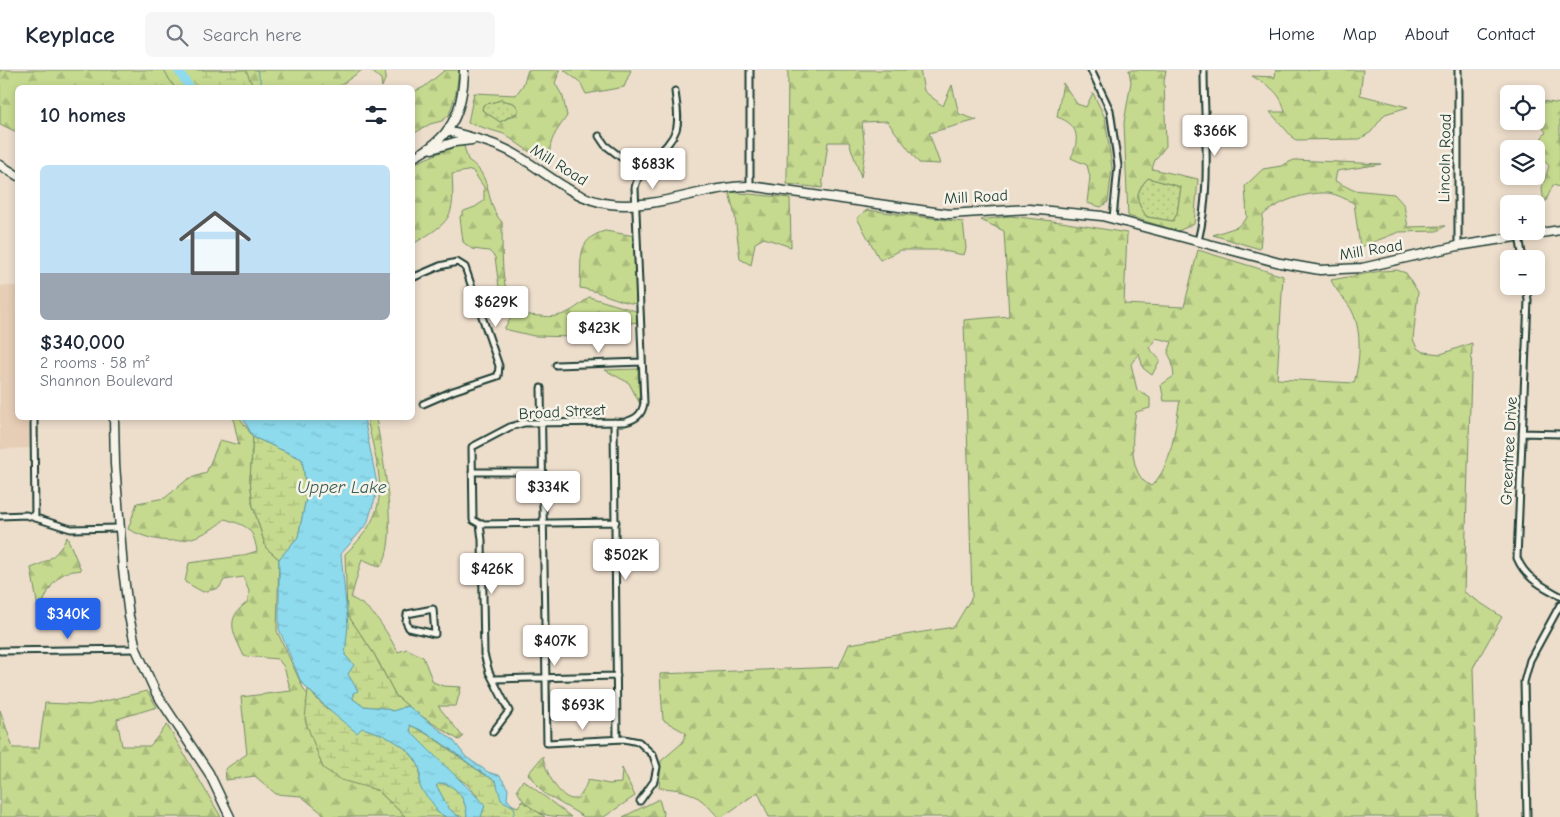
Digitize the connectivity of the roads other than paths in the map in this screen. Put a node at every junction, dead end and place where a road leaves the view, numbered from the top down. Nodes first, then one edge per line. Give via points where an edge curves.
1 (464, 70) edge
2 (750, 70) edge
3 (1091, 70) edge
4 (1204, 70) edge
5 (1458, 70) edge
6 (675, 91) dead end
7 (448, 131) junction
8 (599, 136) dead end
9 (479, 140) junction
10 (426, 151) junction
11 (415, 156) edge
12 (0, 165) edge
13 (640, 172) junction
14 (15, 174) edge
15 (750, 186) junction
16 (635, 205) junction
17 (1113, 218) junction
18 (1560, 230) edge
19 (1545, 232) edge
20 (1500, 239) edge
21 (1198, 241) junction
22 (1458, 246) junction
23 (415, 277) edge
24 (1527, 295) edge
25 (642, 362) junction
26 (556, 365) dead end
27 (542, 388) dead end
28 (423, 404) dead end
29 (34, 420) edge
30 (114, 420) edge
31 (542, 422) junction
32 (614, 422) junction
33 (1522, 433) junction
34 (1560, 434) edge
35 (472, 472) junction
36 (543, 472) junction
37 (0, 516) edge
38 (35, 518) junction
39 (616, 522) junction
40 (543, 523) junction
41 (480, 524) junction
42 (119, 528) junction
43 (1560, 596) edge
44 (1560, 605) edge
45 (434, 609) joint
46 (136, 648) junction
47 (0, 651) edge
48 (617, 676) junction
49 (546, 678) junction
50 (494, 679) junction
51 (492, 732) dead end
52 (616, 739) junction
53 (640, 800) dead end
54 (230, 817) edge
55 (1527, 817) edge

1 - 7 main road via 462,95
2 - 15 street
3 - 17 street via 1112,120 1118,166
4 - 21 street via 1206,190
5 - 22 street, Lincoln Road
6 - 13 street via 677,129 668,144
7 - 9 main road, Mill Road
7 - 10 main road
8 - 13 street via 605,145
9 - 10 main road via 462,140
9 - 16 main road, Mill Road via 512,153 584,197 613,205
10 - 11 main road
12 - 14 main road
13 - 16 street, Broad Street via 635,188
15 - 16 main road, Mill Road via 725,187
15 - 17 main road, Mill Road via 949,214 1030,209
16 - 25 street, Broad Street
17 - 21 main road, Mill Road
18 - 19 main road, Mill Road
20 - 22 main road, Mill Road
21 - 22 main road, Mill Road via 1286,265 1320,270 1362,268
23 - 28 street via 457,262 465,267 499,366 498,376
24 - 33 street, Greentree Drive
25 - 26 street
25 - 32 street, Broad Street via 644,403 641,412 633,420
27 - 31 street
29 - 38 street
30 - 42 main road
31 - 32 street, Broad Street
31 - 35 street, Broad Street via 510,427 472,447
31 - 36 street
32 - 39 street
33 - 34 street
33 - 43 street, Greentree Drive via 1517,558 1530,579
35 - 36 street
35 - 41 street via 473,520
36 - 40 street
37 - 38 street
38 - 42 street via 71,529
39 - 40 street
39 - 48 street
40 - 41 street
40 - 49 street
41 - 50 street via 483,640 486,664
42 - 46 main road via 126,599
44 - 55 street via 1530,660 1524,682
45 - 45 street via 435,634 409,628 407,614
46 - 47 street
46 - 54 main road via 162,705 209,773
48 - 49 street
48 - 52 street
49 - 50 street
49 - 52 street via 547,743
50 - 51 street via 508,711
52 - 53 street via 639,742 656,760 654,781

